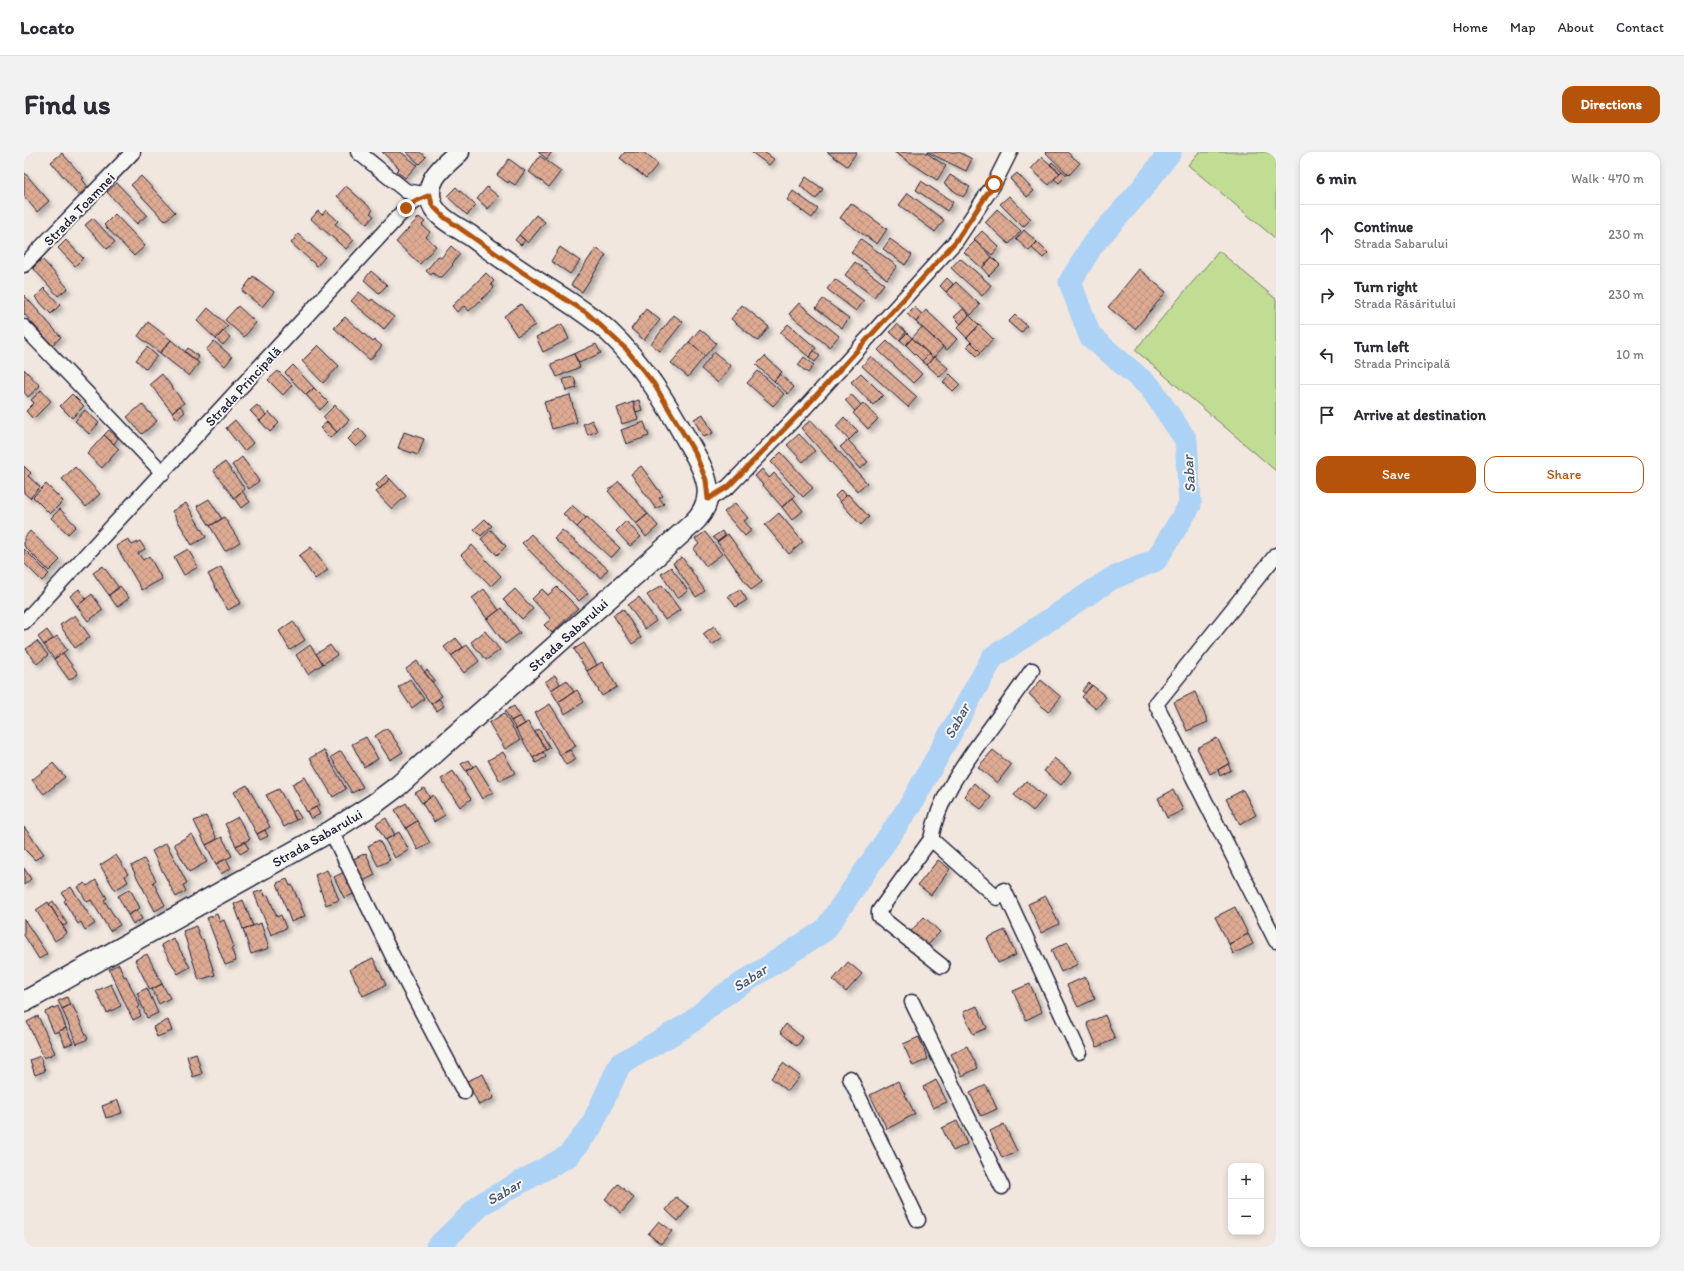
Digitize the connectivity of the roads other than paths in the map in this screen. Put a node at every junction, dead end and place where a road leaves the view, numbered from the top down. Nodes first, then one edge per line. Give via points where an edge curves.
1 (133, 152) edge
2 (358, 152) edge
3 (459, 152) edge
4 (1010, 152) edge
5 (430, 195) junction
6 (24, 265) edge
7 (24, 327) edge
8 (163, 473) junction
9 (708, 499) junction
10 (1276, 555) edge
11 (24, 622) edge
12 (1032, 670) dead end
13 (331, 831) junction
14 (931, 839) junction
15 (1276, 941) edge
16 (942, 966) dead end
17 (24, 1002) edge
18 (912, 1002) dead end
19 (1079, 1052) dead end
20 (850, 1078) dead end
21 (464, 1092) dead end
22 (1002, 1186) dead end
23 (918, 1220) dead end

1 - 6 street, Strada Toamnei
2 - 5 street via 406,191
3 - 5 main road via 435,175 430,185
4 - 9 street via 994,184 956,241 803,410 728,487
5 - 8 street, Strada Principală via 406,208
5 - 9 main road via 432,205 444,217 522,272 587,313 626,349 654,384 695,453 706,480
7 - 8 street
8 - 11 street, Strada Principală
9 - 13 main road, Strada Sabarului via 704,512 691,526 398,786
10 - 15 street via 1156,704
12 - 14 street via 958,773 944,797
13 - 17 main road, Strada Sabarului
13 - 21 street
14 - 16 street via 879,911 884,920
14 - 19 street via 1000,894
18 - 22 street
20 - 23 street

